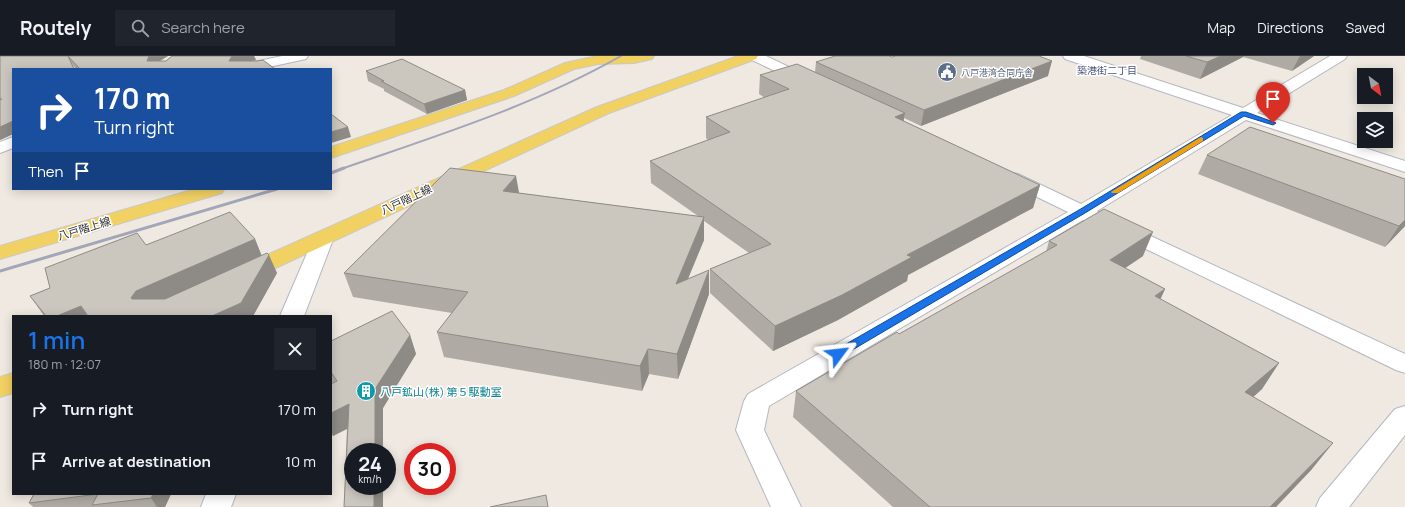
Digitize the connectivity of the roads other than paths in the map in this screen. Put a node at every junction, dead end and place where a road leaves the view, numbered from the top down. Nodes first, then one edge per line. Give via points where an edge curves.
1 (301, 56) edge
2 (647, 56) edge
3 (751, 56) edge
4 (755, 56) edge
5 (1070, 56) edge
6 (1340, 56) edge
7 (246, 68) edge
8 (826, 90) edge
9 (1243, 114) junction
10 (12, 142) edge
11 (0, 148) edge
12 (332, 153) edge
13 (1405, 167) edge
14 (997, 171) edge
15 (211, 190) edge
16 (1082, 212) junction
17 (324, 237) junction
18 (0, 253) edge
19 (232, 280) edge
20 (292, 315) edge
21 (1405, 364) edge
22 (12, 382) edge
23 (0, 388) edge
24 (1405, 416) edge
25 (221, 495) edge
26 (216, 507) edge
27 (786, 507) edge
28 (1331, 507) edge

1 - 7 street
2 - 12 main road via 598,60 570,66 509,93
3 - 17 main road, 八戸階上線 via 603,110
4 - 8 street
5 - 9 street
6 - 9 street
9 - 13 street
9 - 16 street
10 - 11 street
14 - 16 street
15 - 18 main road, 八戸階上線
16 - 21 street
16 - 27 street via 757,401 750,430
17 - 19 main road, 八戸階上線
17 - 20 street
22 - 23 main road
24 - 28 street
25 - 26 street

